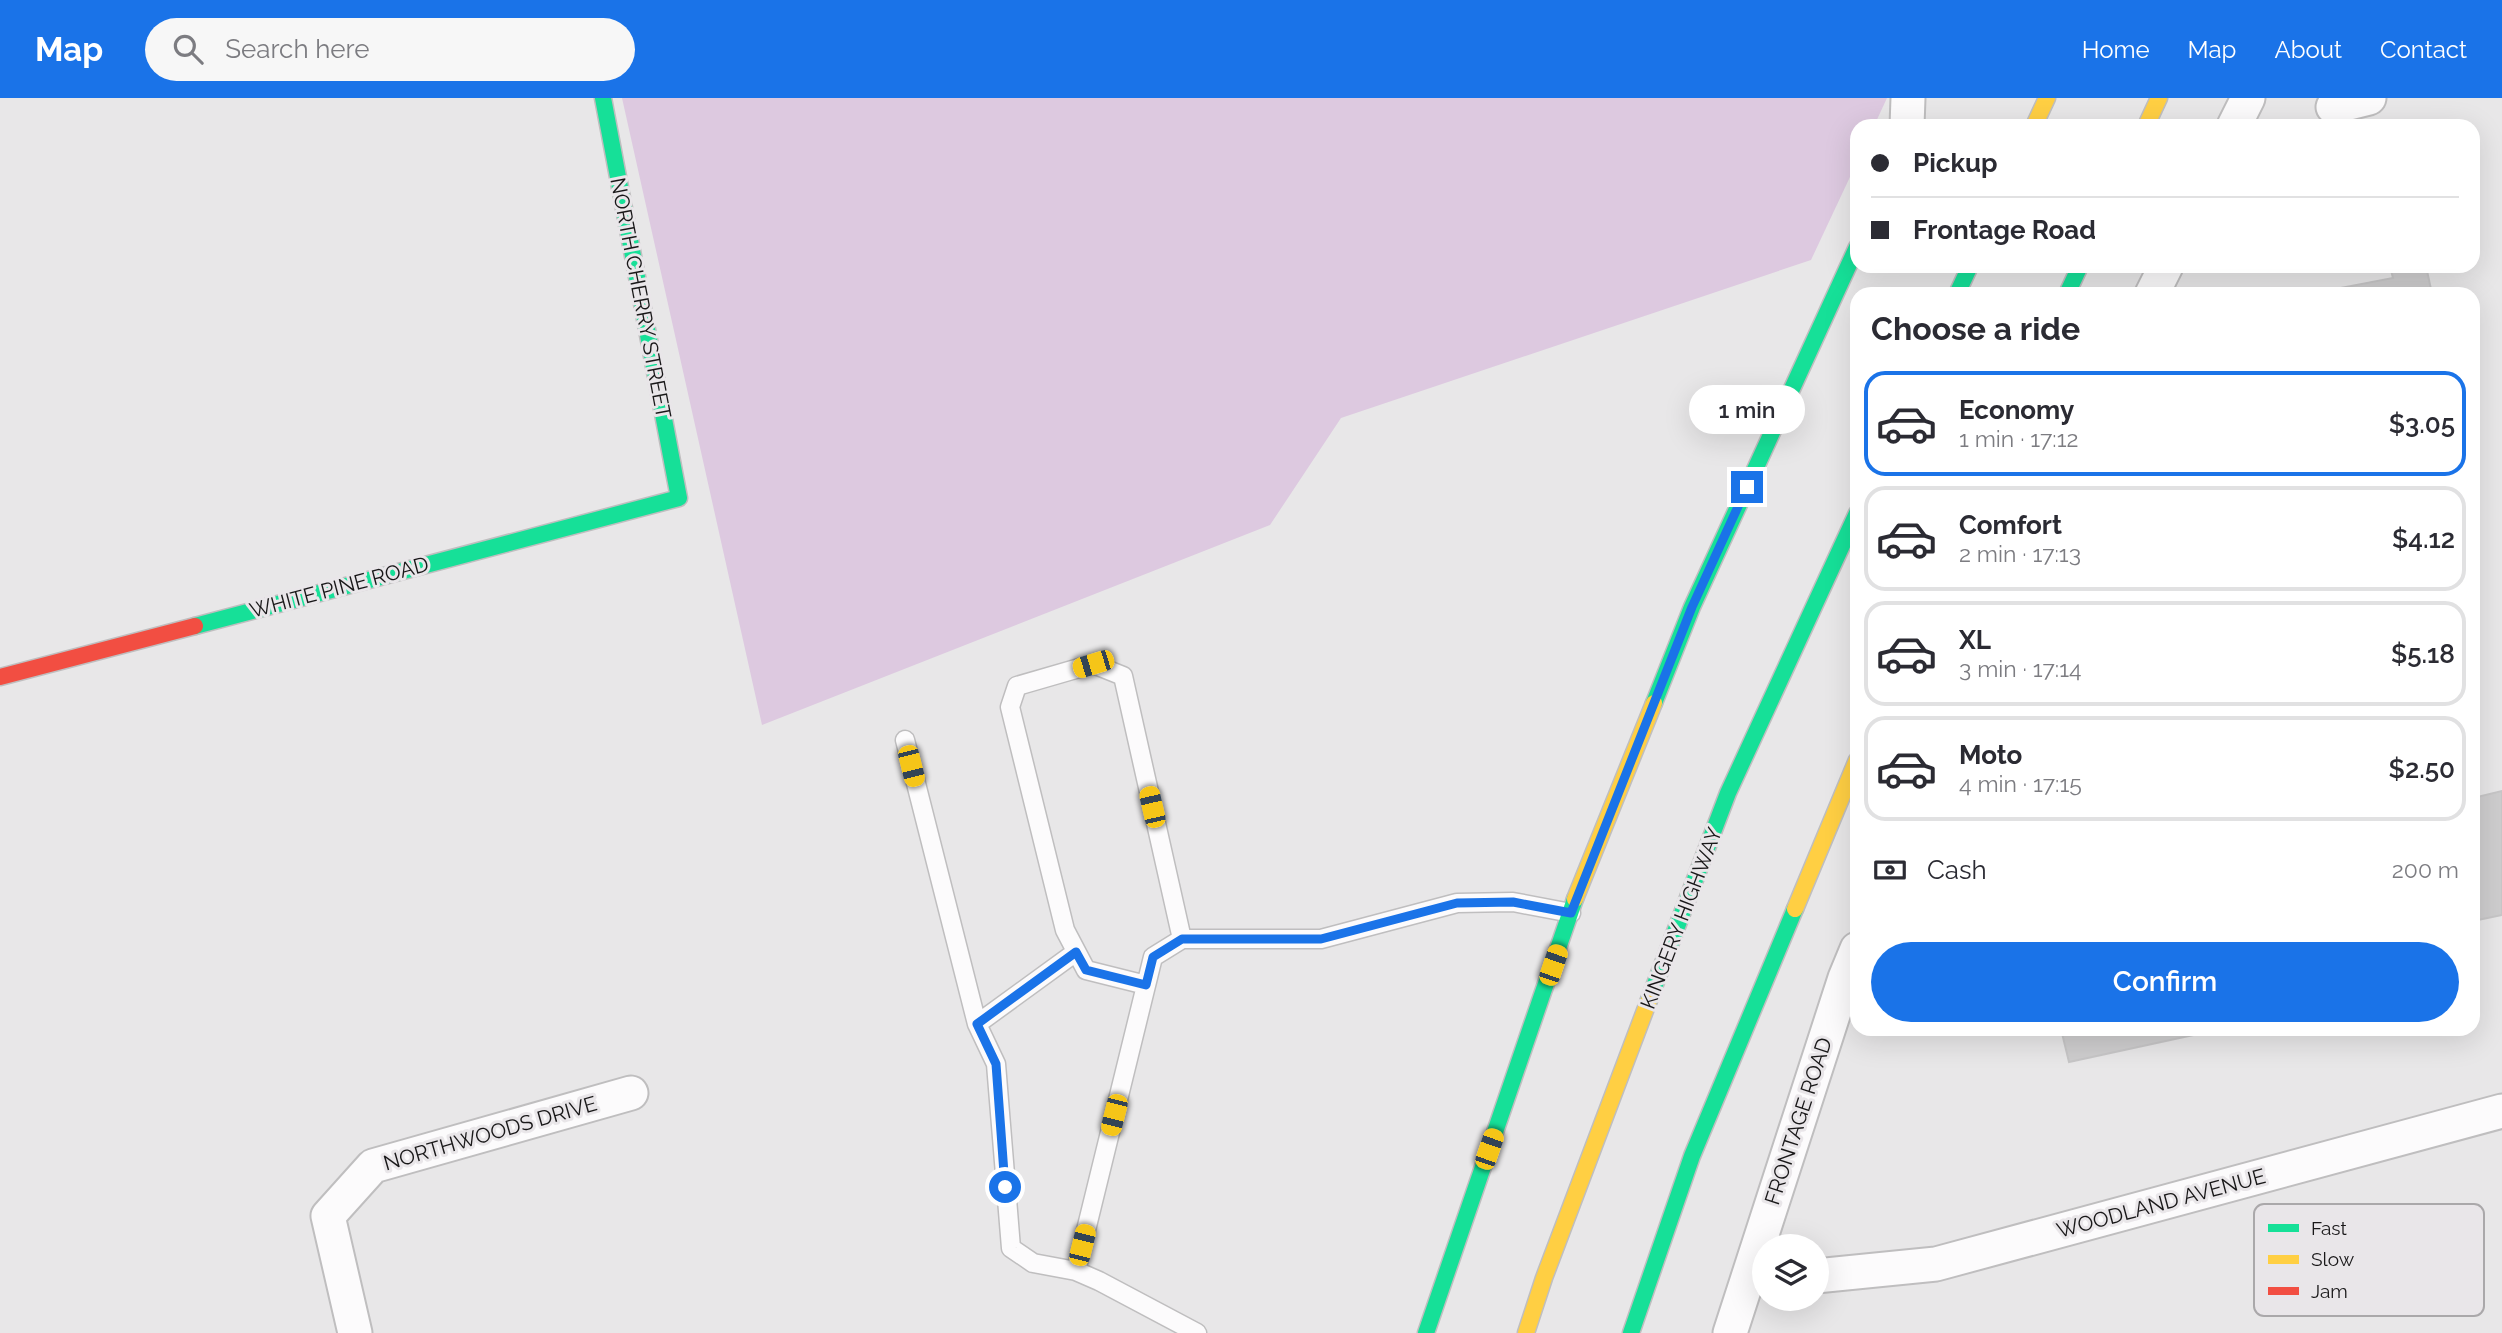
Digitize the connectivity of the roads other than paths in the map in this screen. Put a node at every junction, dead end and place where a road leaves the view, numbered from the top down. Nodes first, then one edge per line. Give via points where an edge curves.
1 (603, 98) edge
2 (1908, 98) edge
3 (2047, 98) edge
4 (2159, 98) edge
5 (2248, 98) edge
6 (2369, 98) edge
7 (2333, 107) dead end
8 (1908, 119) edge
9 (2037, 119) edge
10 (2149, 119) edge
11 (2238, 119) edge
12 (1850, 262) edge
13 (679, 498) joint
14 (1850, 528) edge
15 (0, 677) edge
16 (905, 740) dead end
17 (1850, 777) edge
18 (1571, 913) junction
19 (1182, 939) junction
20 (1076, 952) junction
21 (1850, 966) edge
22 (1146, 985) junction
23 (977, 1024) junction
24 (631, 1093) dead end
25 (2502, 1111) edge
26 (1769, 1234) edge
27 (1076, 1271) junction
28 (1829, 1275) edge
29 (1752, 1289) edge
30 (355, 1333) edge
31 (1197, 1333) edge
32 (1426, 1333) edge
33 (1526, 1333) edge
34 (1631, 1333) edge
35 (1730, 1333) edge

1 - 13 main road, NORTH CHERRY STREET
2 - 8 street
3 - 9 main road
4 - 10 main road
5 - 11 street
6 - 7 street
12 - 18 main road via 1692,607
13 - 15 main road, WHITE PINE ROAD
14 - 33 main road, KINGERY HIGHWAY via 1728,793
16 - 23 lane
17 - 34 main road via 1692,1156
18 - 19 lane via 1513,902 1457,903 1321,939
18 - 32 main road
19 - 20 lane via 1122,676 1093,664 1017,686 1010,707 1065,930
19 - 22 lane via 1153,957
20 - 22 lane via 1086,970
20 - 23 lane
21 - 26 street, FRONTAGE ROAD
22 - 27 lane
23 - 27 lane via 996,1064 1011,1248 1033,1263
24 - 30 street, NORTHWOODS DRIVE via 373,1166 328,1216
25 - 28 street, WOODLAND AVENUE via 1936,1264
27 - 31 lane
29 - 35 street, FRONTAGE ROAD

